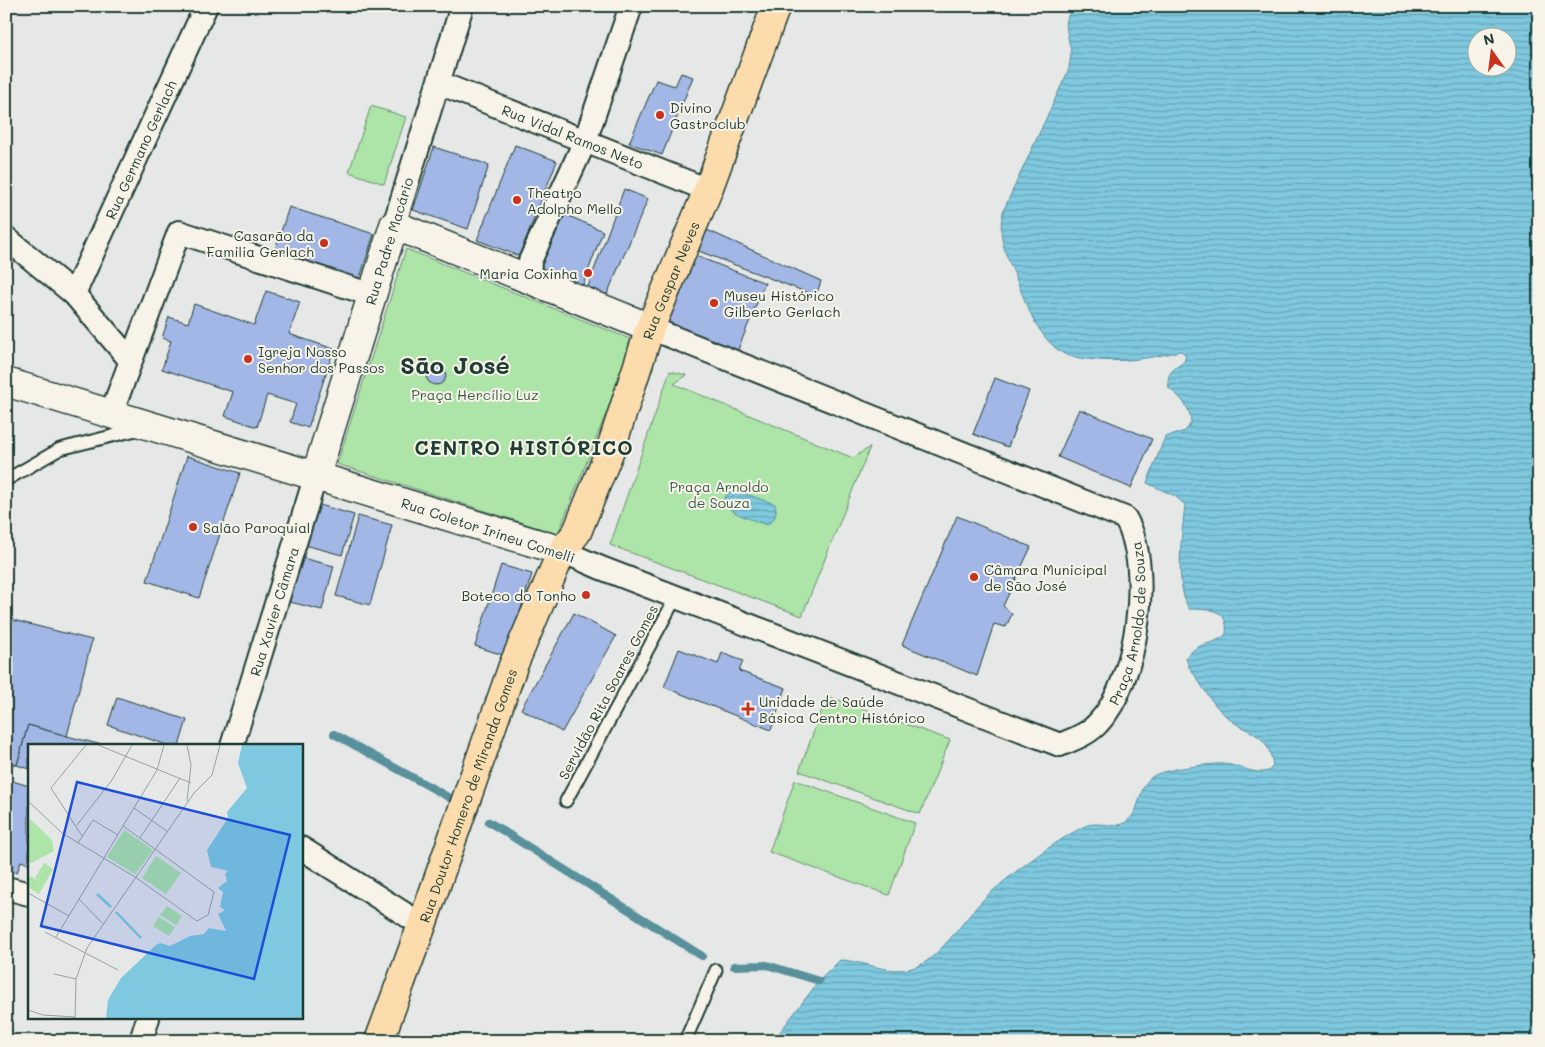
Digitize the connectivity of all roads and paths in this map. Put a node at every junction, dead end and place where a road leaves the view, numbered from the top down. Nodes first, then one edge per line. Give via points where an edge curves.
1 (206, 6) edge
2 (462, 6) edge
3 (632, 6) edge
4 (776, 6) edge
5 (439, 83) junction
6 (585, 141) junction
7 (708, 190) junction
8 (394, 225) junction
9 (6, 238) edge
10 (529, 280) junction
11 (74, 294) junction
12 (372, 295) junction
13 (650, 328) junction
14 (130, 360) junction
15 (6, 382) edge
16 (110, 414) junction
17 (154, 426) junction
18 (316, 476) junction
19 (6, 480) edge
20 (562, 551) junction
21 (676, 597) junction
22 (1016, 728) joint
23 (233, 744) edge
24 (566, 801) dead end
25 (302, 849) edge
26 (6, 888) edge
27 (28, 894) edge
28 (422, 925) junction
29 (716, 970) dead end
30 (147, 1020) edge
31 (141, 1041) edge
32 (379, 1041) edge
33 (686, 1041) edge

1 - 11 street, Rua Germano Gerlach
2 - 5 street, Rua Padre Macário
3 - 6 street
4 - 7 main road, Rua Gaspar Neves
5 - 6 street, Rua Vidal Ramos Neto
5 - 8 street, Rua Padre Macário
6 - 7 street, Rua Vidal Ramos Neto
6 - 10 street via 530,261
7 - 13 main road, Rua Gaspar Neves
8 - 10 main road
8 - 12 main road, Rua Padre Macário
9 - 11 street
10 - 13 main road
11 - 14 street
12 - 14 street via 179,232
12 - 18 main road, Rua Padre Macário
13 - 20 main road, Rua Gaspar Neves via 612,445 577,532
13 - 22 street, Praça Arnoldo de Souza via 1125,518 1136,544 1138,569 1137,621 1122,688 1109,710 1090,731 1060,745
14 - 16 street
15 - 16 main road, Rua Coletor Irineu Comelli
16 - 17 main road, Rua Coletor Irineu Comelli
17 - 18 main road, Rua Coletor Irineu Comelli
17 - 19 lane via 60,449
18 - 20 main road, Rua Coletor Irineu Comelli
18 - 23 street, Rua Xavier Câmara
20 - 21 street, Rua Coletor Irineu Comelli
20 - 28 main road, Rua Doutor Homero de Miranda Gomes via 513,666
21 - 22 street, Rua Coletor Irineu Comelli
21 - 24 lane, Servidão Rita Soares Gomes
25 - 28 street
26 - 27 street
28 - 32 main road, Rua Doutor Homero de Miranda Gomes
29 - 33 lane
30 - 31 street

